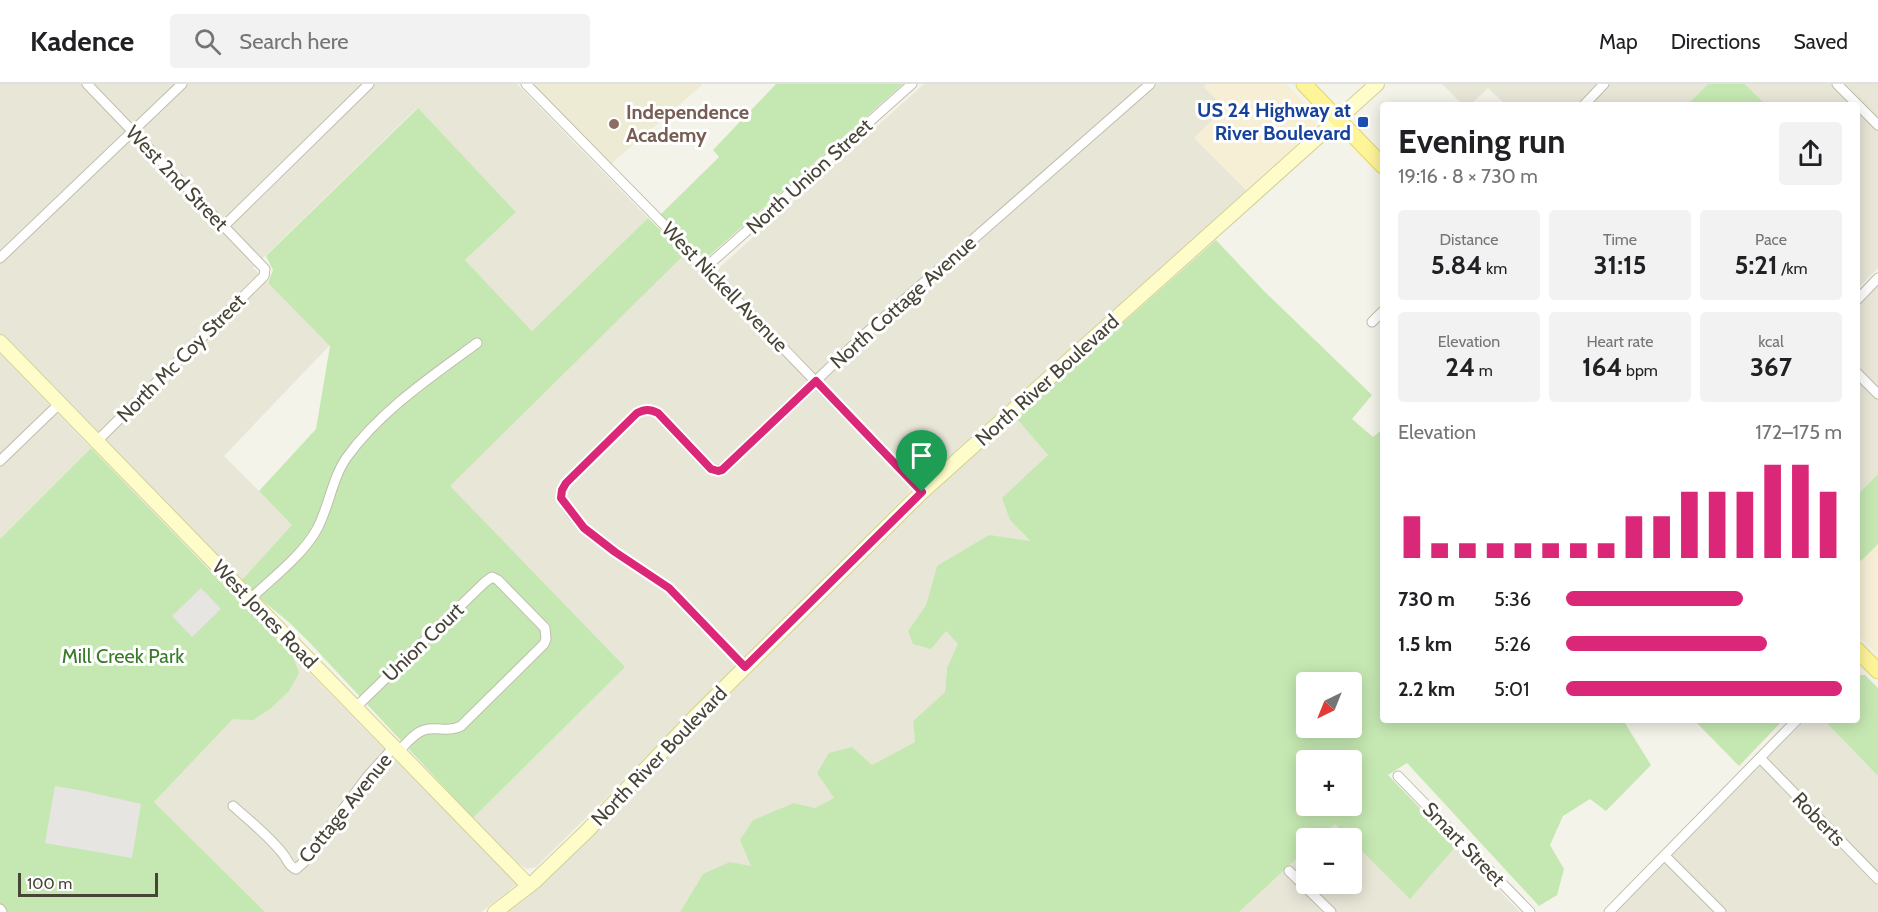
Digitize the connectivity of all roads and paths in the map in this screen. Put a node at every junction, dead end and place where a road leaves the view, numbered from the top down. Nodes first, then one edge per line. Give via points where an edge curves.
1 (87, 84) edge
2 (182, 84) edge
3 (369, 84) edge
4 (526, 84) edge
5 (912, 84) edge
6 (1150, 84) edge
7 (1304, 84) edge
8 (1377, 84) edge
9 (1604, 84) edge
10 (1837, 84) edge
11 (1587, 102) edge
12 (1855, 102) edge
13 (1860, 107) edge
14 (1338, 120) junction
15 (1878, 125) edge
16 (133, 132) junction
17 (1380, 163) edge
18 (224, 226) junction
19 (0, 258) edge
20 (705, 268) junction
21 (265, 273) joint
22 (1878, 278) edge
23 (1860, 297) edge
24 (1380, 313) edge
25 (1372, 322) dead end
26 (0, 342) edge
27 (477, 342) dead end
28 (1860, 376) edge
29 (816, 381) junction
30 (1878, 394) edge
31 (59, 404) junction
32 (96, 442) junction
33 (0, 461) edge
34 (922, 492) junction
35 (492, 578) joint
36 (250, 599) junction
37 (1860, 657) edge
38 (745, 667) junction
39 (1878, 671) edge
40 (355, 708) junction
41 (1794, 723) edge
42 (396, 750) junction
43 (1760, 758) junction
44 (1398, 776) dead end
45 (233, 806) dead end
46 (1665, 856) junction
47 (1289, 871) dead end
48 (1878, 879) edge
49 (529, 886) junction
50 (495, 912) edge
51 (1331, 912) edge
52 (1530, 912) edge
53 (1610, 912) edge
54 (1721, 912) edge

1 - 16 street, West 2nd Street
2 - 16 street
3 - 18 street
4 - 20 street, West Nickell Avenue
5 - 20 street, North Union Street
6 - 29 street, North Cottage Avenue
7 - 14 main road
8 - 14 main road, North River Boulevard
9 - 11 street
10 - 12 street
13 - 15 street
14 - 17 main road
14 - 34 main road, North River Boulevard
16 - 18 street, West 2nd Street
16 - 19 street
18 - 21 street, West 2nd Street
20 - 29 street, West Nickell Avenue
21 - 32 street, North Mc Coy Street
22 - 23 street
24 - 25 street
26 - 31 main road, West Jones Road
27 - 36 street via 404,397 358,444 345,460 310,541
28 - 30 street
29 - 34 street, West Nickell Avenue
29 - 38 street, North Cottage Avenue via 722,470 711,469 658,413 644,410 562,490 561,498 584,528 669,588
31 - 32 main road, West Jones Road
31 - 33 street
32 - 36 main road, West Jones Road
34 - 38 main road, North River Boulevard
35 - 40 street, Union Court
35 - 42 street, Cottage Avenue via 545,628 544,644 461,726 454,730 424,730
36 - 40 main road, West Jones Road
37 - 39 main road
38 - 49 main road, North River Boulevard
40 - 42 main road, West Jones Road
41 - 43 street
42 - 45 street, Cottage Avenue via 367,777 296,869
42 - 49 main road, West Jones Road
43 - 46 street
43 - 48 street, Roberts
44 - 52 street, Smart Street
46 - 53 street
46 - 54 street
47 - 51 street
49 - 50 main road, North River Boulevard

